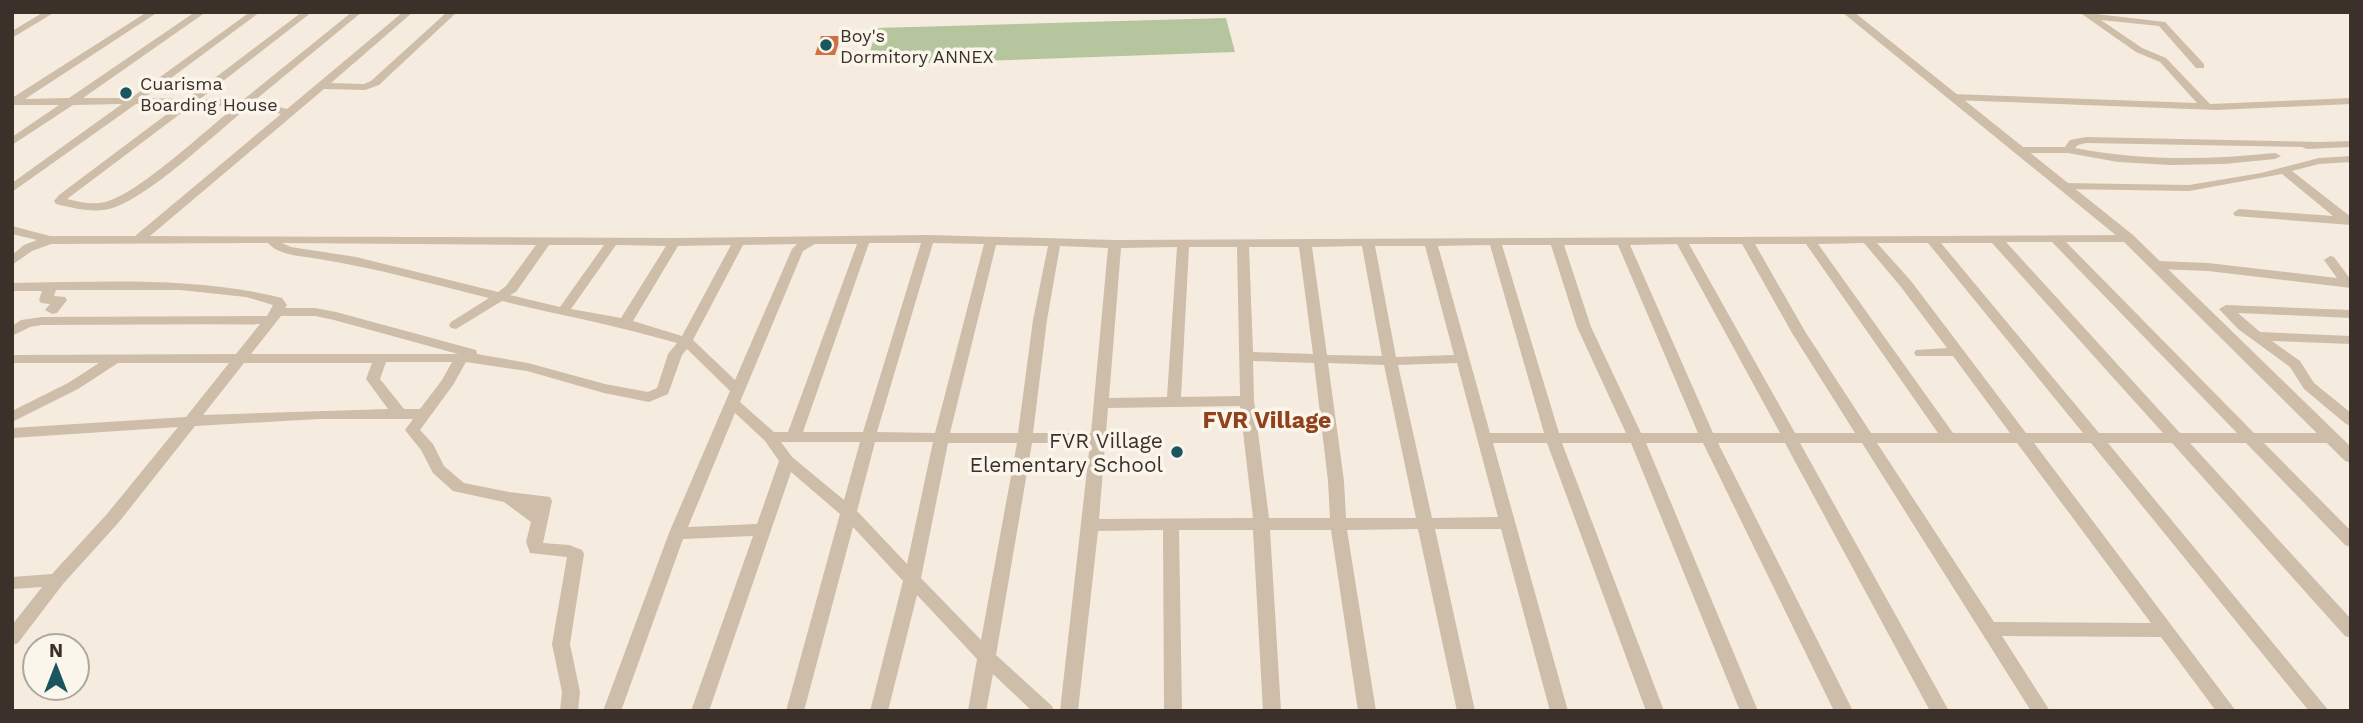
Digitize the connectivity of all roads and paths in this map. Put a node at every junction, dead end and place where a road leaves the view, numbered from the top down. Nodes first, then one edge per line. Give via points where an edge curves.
1 (51, 12) edge
2 (154, 12) edge
3 (202, 12) edge
4 (256, 12) edge
5 (308, 12) edge
6 (358, 12) edge
7 (409, 12) edge
8 (453, 12) edge
9 (1847, 12) edge
10 (2150, 12) edge
11 (2086, 14) edge
12 (2162, 24) junction
13 (12, 35) edge
14 (2200, 66) dead end
15 (324, 86) junction
16 (1952, 97) junction
17 (132, 101) junction
18 (2351, 101) edge
19 (12, 102) edge
20 (72, 102) junction
21 (189, 102) junction
22 (246, 104) junction
23 (2206, 106) junction
24 (289, 114) junction
25 (12, 142) edge
26 (2265, 143) junction
27 (2316, 144) junction
28 (2351, 144) edge
29 (2017, 150) junction
30 (2068, 150) junction
31 (2351, 159) edge
32 (2323, 161) junction
33 (2351, 170) edge
34 (2285, 171) junction
35 (2063, 186) junction
36 (12, 188) edge
37 (2239, 213) dead end
38 (2348, 221) edge
39 (12, 230) edge
40 (2128, 238) junction
41 (272, 239) junction
42 (928, 239) junction
43 (1996, 239) junction
44 (2056, 239) junction
45 (50, 240) junction
46 (138, 240) junction
47 (739, 240) junction
48 (991, 240) junction
49 (1868, 240) junction
50 (1931, 240) junction
51 (545, 241) junction
52 (1747, 241) junction
53 (1810, 241) junction
54 (611, 242) junction
55 (674, 242) junction
56 (864, 242) junction
57 (1055, 242) junction
58 (1305, 242) junction
59 (1623, 242) junction
60 (1682, 242) junction
61 (1183, 243) junction
62 (1243, 243) junction
63 (1495, 243) junction
64 (1557, 243) junction
65 (800, 244) junction
66 (1115, 244) junction
67 (1368, 244) junction
68 (1431, 244) junction
69 (12, 261) edge
70 (2330, 261) dead end
71 (2158, 265) junction
72 (2349, 284) edge
73 (12, 286) edge
74 (50, 287) junction
75 (502, 296) junction
76 (52, 310) dead end
77 (564, 312) junction
78 (2351, 314) edge
79 (275, 316) junction
80 (625, 323) junction
81 (2216, 323) junction
82 (456, 325) dead end
83 (2243, 326) junction
84 (12, 332) edge
85 (2256, 336) junction
86 (2351, 340) edge
87 (686, 341) junction
88 (1956, 352) junction
89 (1921, 353) dead end
90 (1246, 356) junction
91 (241, 357) junction
92 (365, 357) junction
93 (469, 357) junction
94 (12, 359) edge
95 (115, 359) junction
96 (1462, 359) junction
97 (1320, 360) junction
98 (1390, 361) junction
99 (735, 396) junction
100 (2290, 397) junction
101 (2320, 397) junction
102 (1174, 401) junction
103 (1247, 401) junction
104 (1101, 403) junction
105 (393, 413) junction
106 (422, 414) junction
107 (12, 417) edge
108 (2351, 421) edge
109 (188, 423) junction
110 (412, 430) junction
111 (12, 433) edge
112 (770, 437) junction
113 (794, 437) junction
114 (1025, 438) junction
115 (1097, 438) junction
116 (1486, 438) junction
117 (1553, 438) junction
118 (1636, 438) junction
119 (1708, 438) junction
120 (1791, 438) junction
121 (1867, 438) junction
122 (1949, 438) junction
123 (2023, 438) junction
124 (2098, 438) junction
125 (2177, 438) junction
126 (2251, 438) junction
127 (2331, 438) junction
128 (868, 439) junction
129 (941, 439) junction
130 (2351, 457) edge
131 (787, 461) junction
132 (848, 512) junction
133 (1261, 523) junction
134 (1425, 523) junction
135 (1508, 523) junction
136 (1338, 524) junction
137 (1090, 525) junction
138 (1171, 525) junction
139 (761, 530) junction
140 (677, 533) junction
141 (2351, 541) edge
142 (912, 578) junction
143 (57, 580) junction
144 (12, 583) edge
145 (1989, 629) junction
146 (2166, 630) junction
147 (2351, 631) edge
148 (12, 638) edge
149 (987, 658) junction
150 (569, 711) edge
151 (612, 711) edge
152 (700, 711) edge
153 (795, 711) edge
154 (879, 711) edge
155 (977, 711) edge
156 (1045, 711) edge
157 (1069, 711) edge
158 (1173, 711) edge
159 (1272, 711) edge
160 (1367, 711) edge
161 (1466, 711) edge
162 (1559, 711) edge
163 (1655, 711) edge
164 (1749, 711) edge
165 (1844, 711) edge
166 (1940, 711) edge
167 (2041, 711) edge
168 (2227, 711) edge
169 (2320, 711) edge

1 - 13 street
2 - 19 street
3 - 20 street
4 - 17 street
5 - 21 street
6 - 22 street
7 - 15 street
8 - 15 street via 376,83
9 - 16 street
10 - 12 street
11 - 12 street
11 - 23 street via 2139,50 2163,60
12 - 14 street
15 - 24 street
16 - 23 street
16 - 29 street
17 - 20 street
17 - 21 street
17 - 36 street
18 - 23 street
19 - 20 street
20 - 25 street
21 - 22 street
21 - 22 street via 60,201 96,208 115,204
22 - 24 street
24 - 46 street
26 - 27 street
26 - 30 street via 2086,140 2074,142
26 - 30 street via 2275,156 2208,161 2104,157
27 - 28 street
27 - 32 street via 2304,150
29 - 30 street
29 - 35 street
31 - 32 street
32 - 33 street
32 - 34 street
34 - 35 street via 2189,188
34 - 38 street
35 - 40 street
37 - 38 street
39 - 45 street
40 - 44 street
40 - 71 street
41 - 46 street
41 - 51 street
41 - 75 street via 288,250 356,261
42 - 48 street
42 - 56 street
42 - 128 street
43 - 44 street
43 - 50 street
43 - 125 street
44 - 126 street
45 - 46 street
45 - 69 street via 28,248
47 - 55 street
47 - 65 street
47 - 87 street
48 - 57 street
48 - 129 street
49 - 50 street
49 - 53 street
49 - 88 street
50 - 124 street
51 - 54 street
51 - 75 street via 516,284
52 - 53 street
52 - 60 street
52 - 121 street
53 - 122 street
54 - 55 street
54 - 77 street
55 - 80 street
56 - 65 street
56 - 113 street
57 - 66 street
57 - 114 street
58 - 62 street
58 - 67 street
58 - 97 street
59 - 60 street
59 - 64 street
59 - 119 street
60 - 120 street
61 - 62 street
61 - 66 street
61 - 102 street
62 - 90 street
63 - 64 street
63 - 68 street
63 - 117 street
64 - 118 street via 1584,327
65 - 99 street
66 - 104 street
67 - 68 street
67 - 98 street
68 - 96 street
70 - 72 street
71 - 72 street
71 - 81 street
73 - 74 street
74 - 76 street via 46,300 60,300
74 - 79 street via 220,290 277,301 280,305
75 - 77 street
75 - 82 street
77 - 80 street
78 - 83 street via 2226,309
79 - 84 street via 33,321
79 - 91 street
79 - 93 street via 315,312 336,316 454,348
80 - 87 street
81 - 83 street
81 - 100 street
83 - 85 street
85 - 86 street
85 - 101 street via 2295,364
87 - 93 street via 675,354 663,391 649,397 528,366
87 - 99 street
88 - 89 street
88 - 123 street
90 - 97 street
90 - 103 street
91 - 92 street
91 - 95 street
91 - 109 street
92 - 93 street
92 - 105 street via 380,359 373,379
93 - 106 street
94 - 95 street
95 - 107 street
96 - 98 street
96 - 116 street
97 - 98 street
97 - 136 street
98 - 134 street
99 - 112 street
99 - 140 street
100 - 101 street
100 - 127 street
101 - 108 street
102 - 103 street
102 - 104 street
103 - 133 street
104 - 115 street
105 - 106 street
105 - 109 street via 279,414
105 - 110 street
106 - 110 street
109 - 111 street
109 - 143 street
110 - 150 street via 428,447 438,469 465,491 544,501 536,549 576,554 561,645 571,692
112 - 113 street
112 - 131 street
113 - 128 street
114 - 115 street
114 - 129 street
114 - 149 street
115 - 137 street
116 - 117 street
116 - 135 street
117 - 118 street
117 - 163 street
118 - 119 street
118 - 164 street
119 - 120 street
119 - 165 street
120 - 121 street
120 - 166 street
121 - 122 street
121 - 145 street
122 - 123 street
123 - 124 street
123 - 146 street
124 - 125 street
124 - 169 street
125 - 126 street
125 - 147 street
126 - 127 street
126 - 141 street
127 - 130 street
128 - 129 street
128 - 132 street
129 - 142 street
131 - 132 street
131 - 139 street
132 - 142 street
132 - 153 street
133 - 136 street
133 - 138 street
133 - 159 street
134 - 135 street
134 - 136 street
134 - 161 street
135 - 162 street
136 - 160 street
137 - 138 street
137 - 157 street
138 - 158 street
139 - 140 street
139 - 152 street
140 - 151 street
142 - 149 street
142 - 154 street
143 - 144 street
143 - 148 street
145 - 146 street
145 - 167 street
146 - 168 street
149 - 155 street
149 - 156 street

